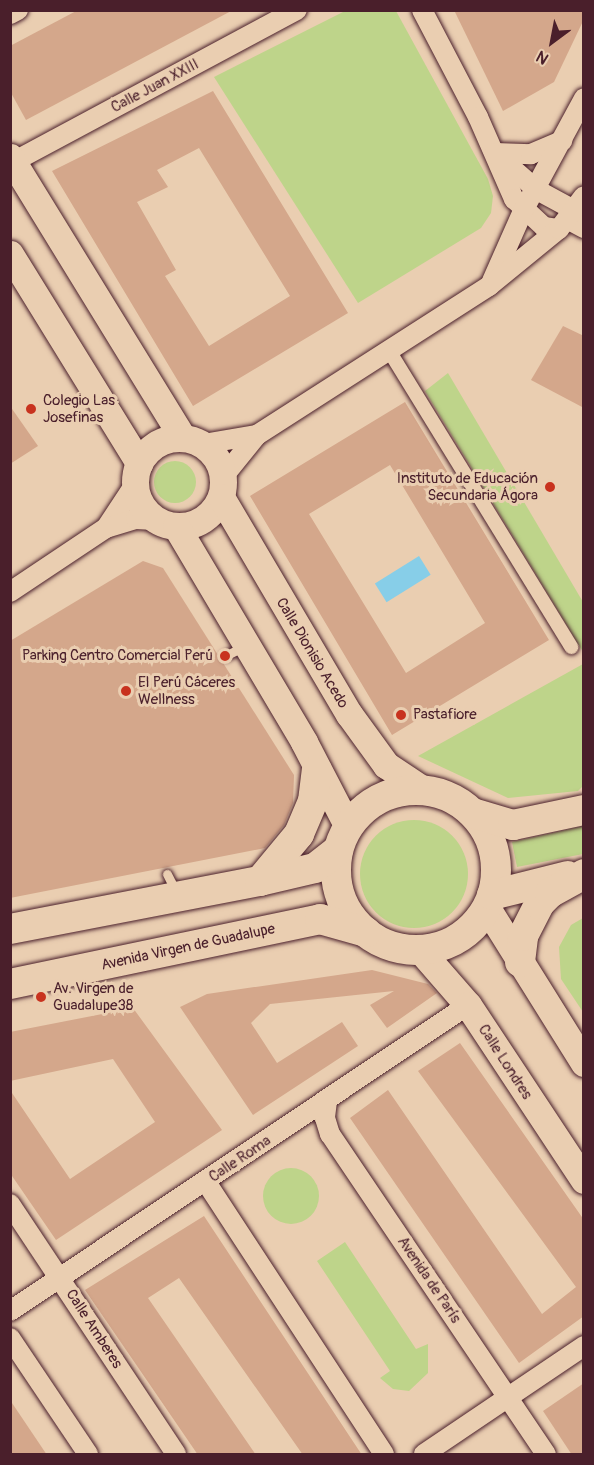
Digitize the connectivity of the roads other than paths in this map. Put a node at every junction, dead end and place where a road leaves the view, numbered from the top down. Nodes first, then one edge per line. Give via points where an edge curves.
1 (18, 10) edge
2 (297, 10) edge
3 (422, 10) edge
4 (10, 14) edge
5 (584, 98) edge
6 (562, 141) junction
7 (495, 153) junction
8 (11, 164) edge
9 (537, 190) junction
10 (524, 211) junction
11 (573, 217) edge
12 (10, 254) edge
13 (489, 286) junction
14 (388, 349) junction
15 (256, 435) junction
16 (193, 441) junction
17 (137, 473) junction
18 (222, 487) junction
19 (166, 523) junction
20 (106, 528) junction
21 (10, 592) edge
22 (571, 647) dead end
23 (317, 770) junction
24 (425, 790) junction
25 (584, 810) edge
26 (472, 813) junction
27 (343, 838) junction
28 (584, 873) edge
29 (260, 881) junction
30 (490, 902) junction
31 (10, 929) edge
32 (366, 932) junction
33 (420, 950) junction
34 (520, 962) junction
35 (10, 984) edge
36 (468, 1005) junction
37 (584, 1063) edge
38 (327, 1101) junction
39 (584, 1180) edge
40 (206, 1182) junction
41 (10, 1204) edge
42 (60, 1276) junction
43 (10, 1311) edge
44 (10, 1338) edge
45 (584, 1346) edge
46 (508, 1396) junction
47 (88, 1455) edge
48 (176, 1455) edge
49 (384, 1455) edge
50 (424, 1455) edge
51 (546, 1455) edge

1 - 4 street
2 - 8 street, Calle Juan XXIII
3 - 7 street
5 - 6 street
6 - 7 street via 531,154
6 - 9 street
7 - 9 street
7 - 10 street via 505,183
8 - 16 main road
9 - 10 street
9 - 11 street
10 - 11 street via 544,227
10 - 13 street
11 - 13 street
12 - 17 main road
13 - 14 street
14 - 15 street
14 - 22 street
15 - 16 street
15 - 18 street
16 - 17 main road via 157,443
16 - 18 main road via 213,453
17 - 19 main road via 138,498
17 - 20 street
18 - 19 main road via 204,519
18 - 24 main road, Calle Dionisio Acedo via 349,714 386,765
19 - 20 street via 136,519
19 - 23 main road via 236,650
20 - 21 street
23 - 27 main road
23 - 29 main road via 313,801 299,834
24 - 26 main road via 451,798
24 - 27 main road via 381,797
25 - 26 main road via 513,825
26 - 30 main road via 486,831 494,852 496,873
27 - 29 main road via 315,868
27 - 32 main road via 340,895 350,915
28 - 30 main road
28 - 34 main road via 539,904 523,936
29 - 31 main road via 172,885
30 - 33 main road via 466,933 444,945
30 - 34 main road
32 - 33 main road via 382,942
32 - 35 main road, Avenida Virgen de Guadalupe via 320,919
33 - 36 main road, Calle Londres
34 - 37 main road
36 - 38 street, Calle Roma
36 - 39 main road, Calle Londres
38 - 40 street, Calle Roma
38 - 46 street, Avenida de París via 325,1118 330,1134
40 - 42 street, Calle Roma
40 - 49 street
41 - 42 street, Calle Amberes
42 - 43 street, Calle Roma
42 - 48 street, Calle Amberes
44 - 47 street
45 - 46 street
46 - 50 street
46 - 51 street, Avenida de París

